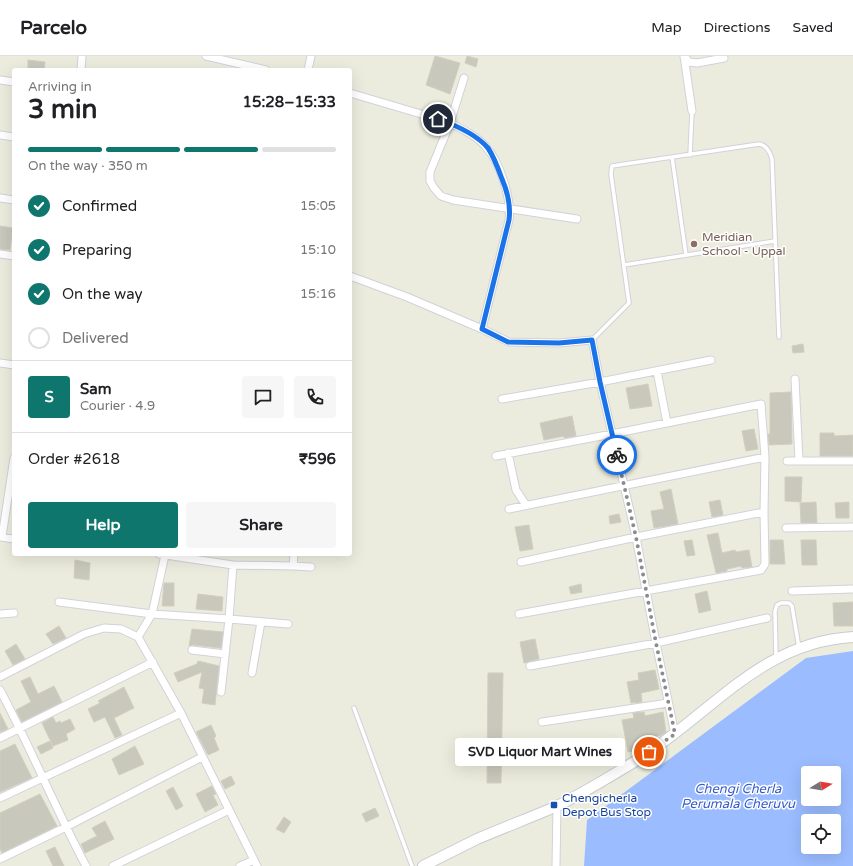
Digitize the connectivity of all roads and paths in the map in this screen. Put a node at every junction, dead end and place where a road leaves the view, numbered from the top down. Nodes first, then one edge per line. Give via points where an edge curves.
1 (82, 56) edge
2 (206, 56) edge
3 (311, 56) edge
4 (684, 56) edge
5 (724, 58) dead end
6 (81, 68) edge
7 (257, 68) edge
8 (308, 68) edge
9 (464, 78) dead end
10 (0, 80) edge
11 (12, 82) edge
12 (352, 94) edge
13 (692, 111) joint
14 (450, 123) junction
15 (0, 135) edge
16 (12, 137) edge
17 (690, 155) junction
18 (672, 157) junction
19 (0, 198) edge
20 (12, 200) edge
21 (510, 209) junction
22 (577, 219) dead end
23 (775, 241) junction
24 (0, 254) edge
25 (686, 255) junction
26 (12, 256) edge
27 (624, 265) junction
28 (352, 277) edge
29 (482, 329) junction
30 (779, 336) dead end
31 (592, 340) junction
32 (711, 360) dead end
33 (0, 363) edge
34 (12, 365) edge
35 (657, 371) junction
36 (795, 379) dead end
37 (600, 382) junction
38 (502, 399) dead end
39 (667, 423) junction
40 (612, 434) junction
41 (508, 453) junction
42 (496, 456) dead end
43 (764, 457) junction
44 (799, 460) junction
45 (787, 461) dead end
46 (853, 461) edge
47 (12, 476) edge
48 (624, 485) junction
49 (526, 505) junction
50 (509, 509) dead end
51 (764, 512) junction
52 (853, 527) edge
53 (786, 528) dead end
54 (1, 537) edge
55 (636, 537) junction
56 (12, 539) edge
57 (162, 556) edge
58 (175, 556) edge
59 (294, 556) edge
60 (521, 562) dead end
61 (234, 565) junction
62 (293, 566) junction
63 (311, 567) dead end
64 (853, 589) edge
65 (646, 591) junction
66 (792, 591) dead end
67 (58, 602) dead end
68 (14, 613) dead end
69 (0, 614) edge
70 (152, 614) junction
71 (519, 614) dead end
72 (767, 618) dead end
73 (229, 619) junction
74 (261, 622) junction
75 (288, 624) dead end
76 (138, 637) junction
77 (853, 637) edge
78 (656, 643) junction
79 (798, 648) junction
80 (192, 650) dead end
81 (225, 654) junction
82 (776, 658) junction
83 (153, 662) junction
84 (530, 666) dead end
85 (252, 673) dead end
86 (0, 677) edge
87 (0, 690) edge
88 (221, 692) dead end
89 (668, 703) junction
90 (354, 708) dead end
91 (181, 713) junction
92 (542, 722) dead end
93 (20, 728) junction
94 (675, 734) junction
95 (0, 738) edge
96 (202, 757) junction
97 (43, 777) junction
98 (0, 798) edge
99 (556, 806) junction
100 (229, 810) junction
101 (66, 828) junction
102 (0, 858) edge
103 (255, 863) edge
104 (86, 866) edge
105 (113, 866) edge
106 (240, 866) edge
107 (412, 866) edge
108 (423, 866) edge
109 (556, 866) edge

1 - 6 street
2 - 7 street
3 - 8 street
4 - 5 street via 689,62 697,63
4 - 13 street
9 - 14 street
10 - 11 street
12 - 14 street
13 - 17 lane
14 - 21 street via 487,148 508,193
14 - 21 street via 430,172 434,188 441,196 452,200
15 - 16 street
17 - 18 lane
17 - 23 lane via 759,144 766,147 772,159
18 - 25 lane
18 - 27 lane via 612,166
19 - 20 street
21 - 22 street
21 - 29 street via 507,231
23 - 25 lane
23 - 30 lane
24 - 26 street
25 - 27 lane
27 - 31 lane via 629,303
28 - 29 street
29 - 31 street via 508,342 559,343
31 - 37 street
32 - 35 street
33 - 34 street
35 - 37 street
35 - 39 street
36 - 44 street
37 - 38 street
37 - 40 street
39 - 40 street
39 - 43 street via 761,404
40 - 41 street
40 - 48 street
41 - 42 street
41 - 49 street via 516,490
43 - 48 street
43 - 51 street
44 - 45 street
44 - 46 street
47 - 54 street
48 - 49 street
48 - 55 street
49 - 50 street
51 - 55 street
51 - 65 street via 765,564 761,570
52 - 53 street
54 - 56 street
55 - 60 street
55 - 65 street
57 - 70 street
58 - 61 street
59 - 62 street
61 - 62 street
61 - 73 street
62 - 63 street
64 - 66 street
65 - 71 street
65 - 78 street
67 - 70 street
68 - 69 street
70 - 73 street
70 - 76 street
72 - 78 street
73 - 74 street
73 - 81 street
74 - 75 street
74 - 85 street
76 - 83 street
76 - 86 street via 121,629 104,628 84,634
77 - 79 street via 826,639
78 - 84 street
78 - 89 street
79 - 82 street
79 - 82 lane via 792,606 789,603 781,603 775,611
80 - 81 street
81 - 88 street
82 - 94 street via 743,680
83 - 91 street
83 - 93 street
87 - 93 street
89 - 92 street
89 - 94 street
90 - 107 lane
91 - 96 street
91 - 97 street
93 - 95 street
93 - 97 street
94 - 99 street via 636,761
96 - 100 street
96 - 101 street
97 - 98 street
97 - 101 street
99 - 108 street
99 - 109 street
100 - 103 street
100 - 105 street
101 - 102 street
101 - 104 street
103 - 106 street

